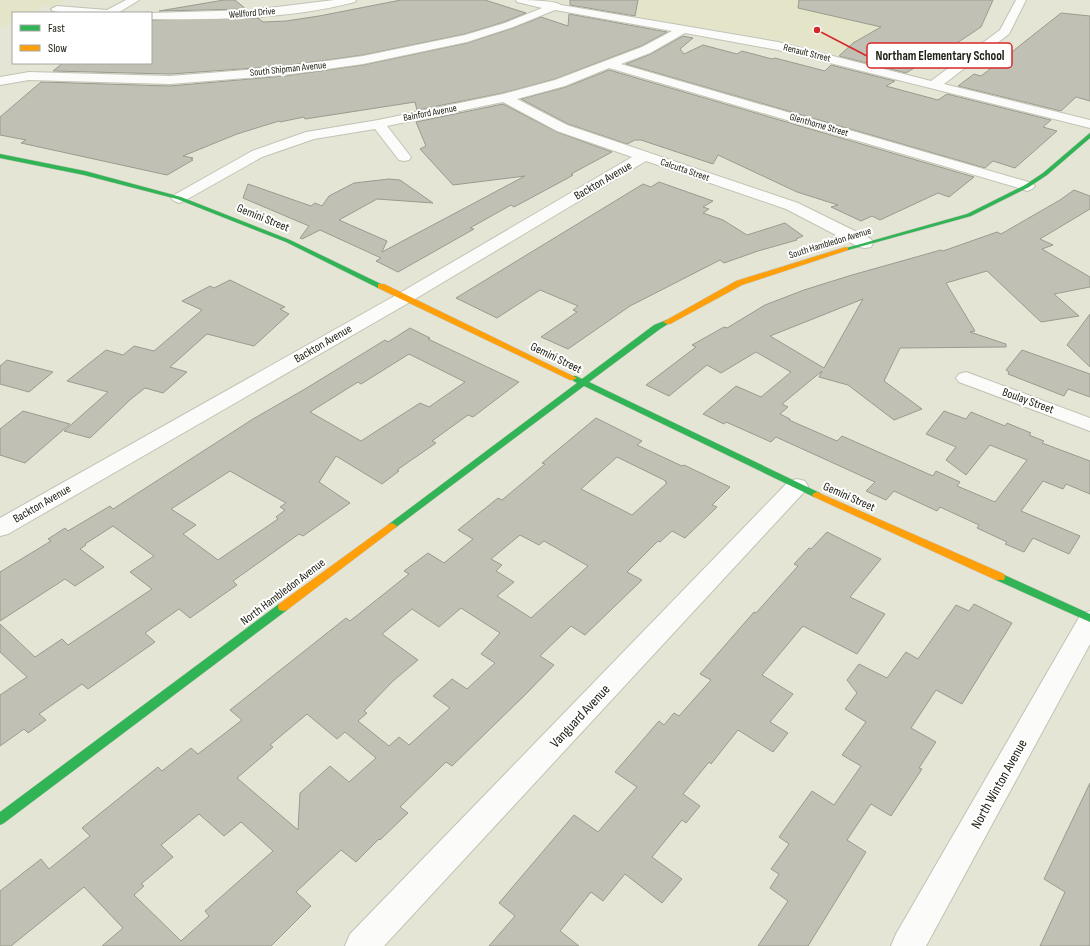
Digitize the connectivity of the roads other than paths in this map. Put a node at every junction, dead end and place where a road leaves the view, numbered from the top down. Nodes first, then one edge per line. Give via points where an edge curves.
1 (134, 0) edge
2 (351, 0) edge
3 (521, 0) edge
4 (568, 0) edge
5 (1021, 0) edge
6 (554, 7) junction
7 (57, 9) dead end
8 (93, 12) edge
9 (112, 12) edge
10 (152, 16) edge
11 (684, 30) junction
12 (611, 65) junction
13 (170, 80) junction
14 (0, 81) edge
15 (935, 84) junction
16 (164, 92) dead end
17 (505, 98) junction
18 (378, 124) junction
19 (1090, 124) edge
20 (1090, 135) edge
21 (0, 156) edge
22 (644, 156) junction
23 (404, 157) dead end
24 (1027, 186) junction
25 (179, 198) junction
26 (865, 243) junction
27 (404, 298) junction
28 (966, 378) dead end
29 (581, 384) junction
30 (1090, 425) edge
31 (797, 486) junction
32 (0, 528) edge
33 (1090, 618) edge
34 (1090, 621) edge
35 (0, 819) edge
36 (362, 946) edge
37 (908, 946) edge

1 - 9 street
2 - 10 street, Wellford Drive via 283,6 224,16
3 - 6 street, Renault Street
4 - 6 street, South Shipman Avenue
5 - 15 street via 1006,32
6 - 11 street, Renault Street
6 - 13 street, South Shipman Avenue via 510,25 467,38 363,60 284,71
7 - 8 street
11 - 12 street, Bainford Avenue
11 - 15 street, Renault Street via 778,46
12 - 17 street, Bainford Avenue via 560,83
12 - 24 street, Glenthorne Street
13 - 14 street, South Shipman Avenue via 29,76
13 - 16 street
15 - 19 street, Renault Street
17 - 18 street, Bainford Avenue
17 - 22 street, Calcutta Street via 562,128
18 - 23 street
18 - 25 street, Bainford Avenue via 310,135 257,154
20 - 24 street, South Hambledon Avenue
21 - 25 street, Gemini Street via 84,173
22 - 26 street, Calcutta Street via 792,206
22 - 27 street, Backton Avenue
24 - 26 street, South Hambledon Avenue via 969,215
25 - 27 street, Gemini Street via 288,241
26 - 29 street, South Hambledon Avenue via 739,283 657,327
27 - 29 street, Gemini Street
27 - 32 street, Backton Avenue
28 - 30 street, Boulay Street
29 - 31 street, Gemini Street
29 - 35 street, North Hambledon Avenue
31 - 33 street, Gemini Street
31 - 36 street, Vanguard Avenue
34 - 37 street, North Winton Avenue

